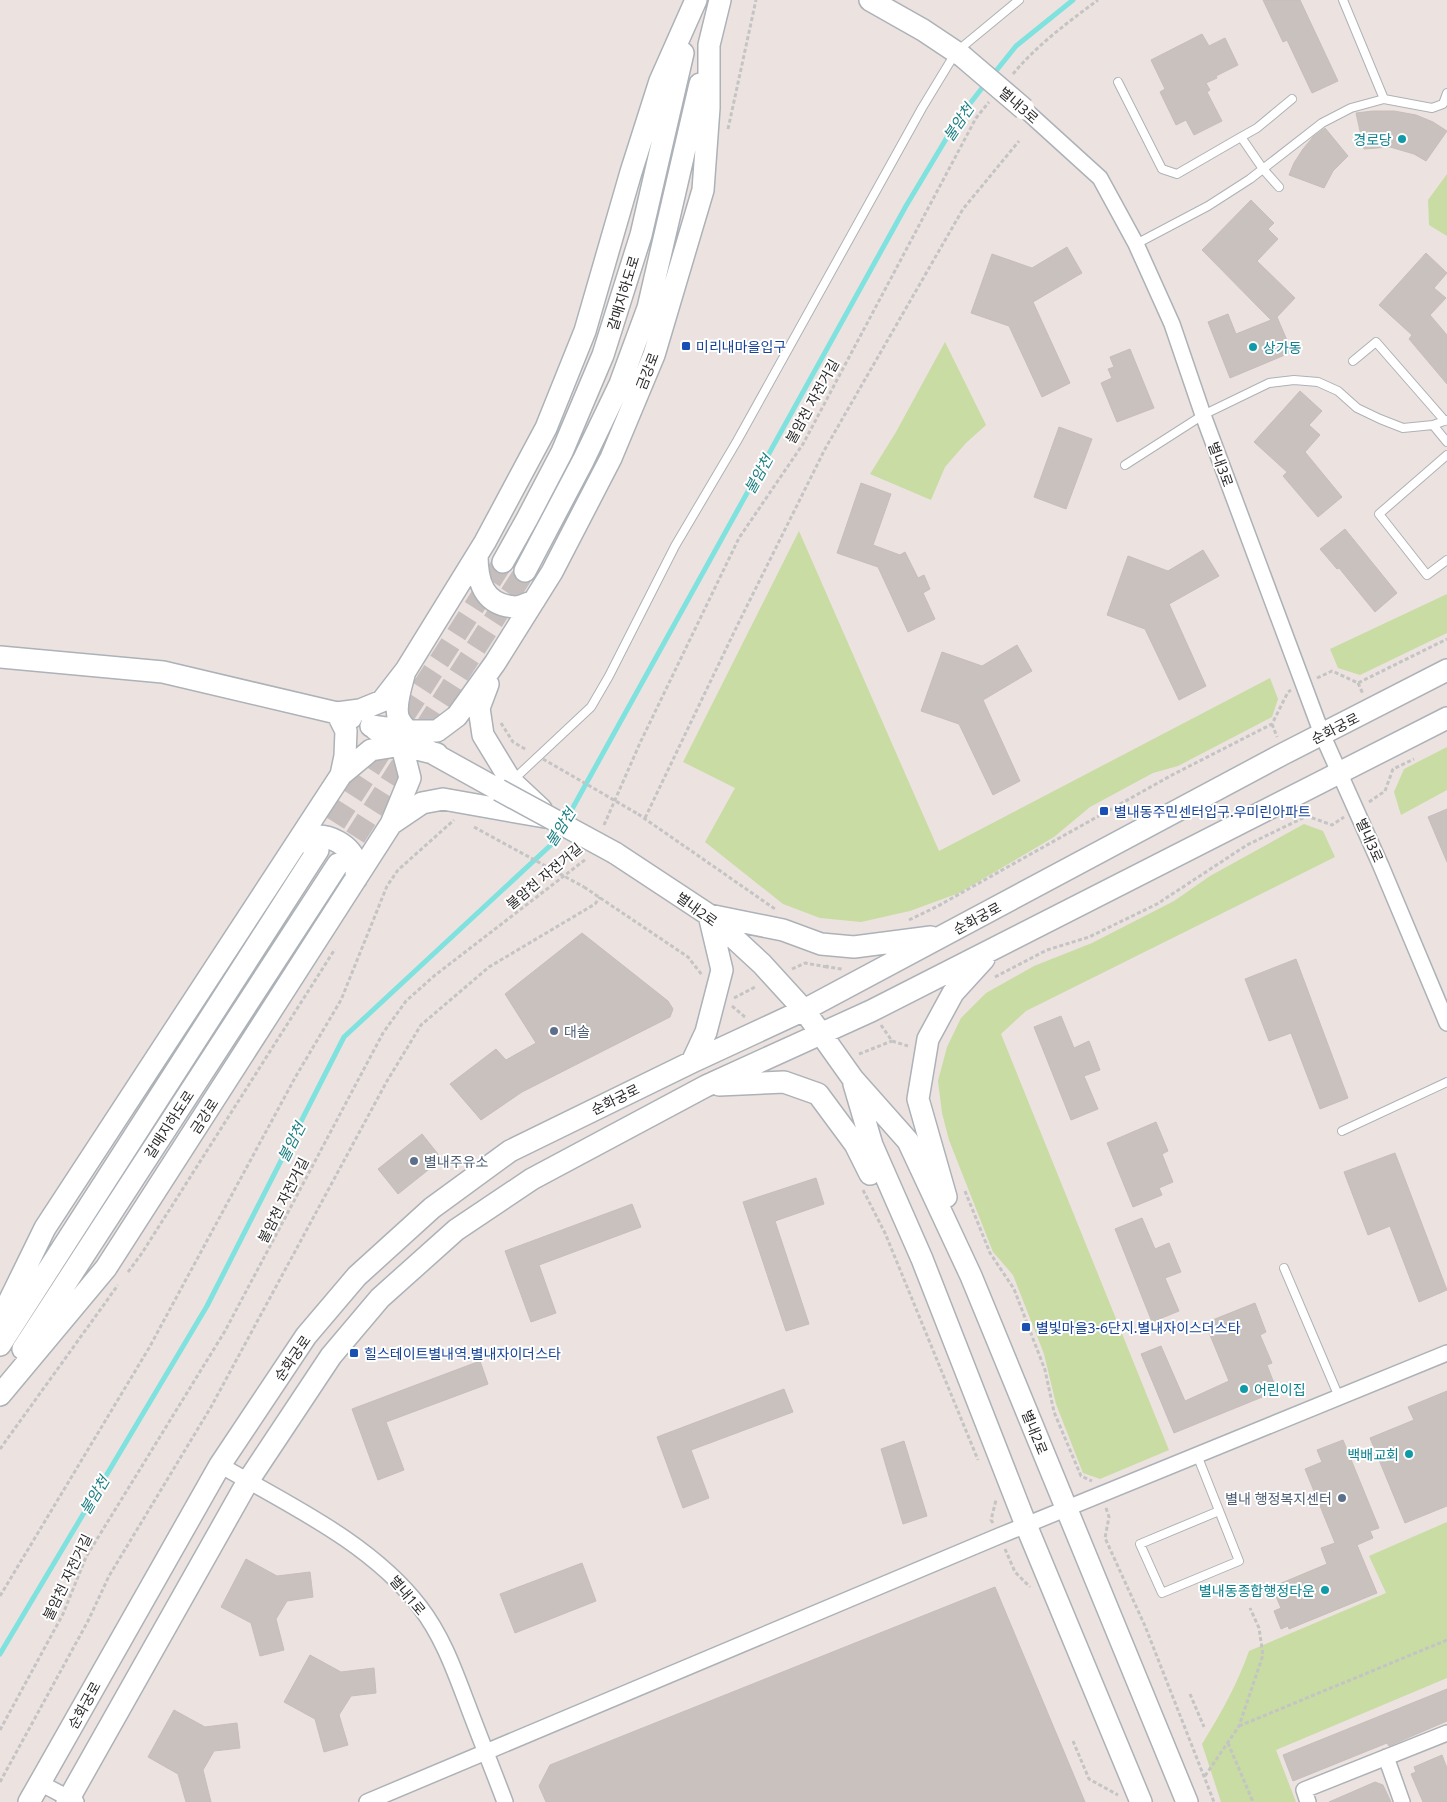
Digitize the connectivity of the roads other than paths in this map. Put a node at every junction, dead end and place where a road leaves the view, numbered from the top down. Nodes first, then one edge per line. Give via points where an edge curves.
1 (870, 0) edge
2 (1020, 0) edge
3 (1343, 0) edge
4 (720, 2) edge
5 (695, 3) edge
6 (709, 45) junction
7 (959, 54) junction
8 (1118, 82) dead end
9 (1447, 93) edge
10 (1292, 99) dead end
11 (1384, 99) junction
12 (1024, 109) joint
13 (1241, 137) junction
14 (1263, 169) junction
15 (1279, 187) dead end
16 (1136, 244) junction
17 (1353, 361) dead end
18 (1203, 415) junction
19 (1446, 421) edge
20 (1433, 425) junction
21 (1447, 442) edge
22 (1447, 456) edge
23 (1125, 465) dead end
24 (477, 554) junction
25 (1447, 560) edge
26 (503, 562) tunnel mouth
27 (525, 571) tunnel mouth
28 (534, 601) junction
29 (0, 657) edge
30 (495, 663) junction
31 (406, 670) junction
32 (1447, 670) edge
33 (337, 713) junction
34 (1447, 718) edge
35 (371, 726) junction
36 (1322, 734) junction
37 (405, 739) junction
38 (437, 754) junction
39 (1339, 773) junction
40 (341, 775) junction
41 (505, 785) junction
42 (552, 819) junction
43 (391, 824) junction
44 (297, 844) junction
45 (318, 850) tunnel mouth
46 (338, 864) tunnel mouth
47 (356, 879) junction
48 (709, 916) junction
49 (946, 935) junction
50 (993, 949) junction
51 (804, 1010) junction
52 (1447, 1023) edge
53 (822, 1035) junction
54 (692, 1062) junction
55 (852, 1079) junction
56 (1447, 1082) edge
57 (706, 1086) junction
58 (1342, 1131) dead end
59 (922, 1259) junction
60 (1284, 1268) dead end
61 (971, 1276) junction
62 (0, 1320) edge
63 (0, 1345) edge
64 (1447, 1353) edge
65 (0, 1385) edge
66 (0, 1395) edge
67 (1339, 1397) junction
68 (1197, 1455) junction
69 (220, 1465) junction
70 (248, 1481) junction
71 (1066, 1509) junction
72 (1219, 1511) junction
73 (1026, 1525) junction
74 (1447, 1733) edge
75 (485, 1752) junction
76 (1386, 1757) junction
77 (40, 1783) junction
78 (71, 1801) edge
79 (29, 1802) edge
80 (367, 1802) edge
81 (505, 1802) edge
82 (1141, 1802) edge
83 (1187, 1802) edge
84 (1308, 1802) edge
85 (1402, 1802) edge

1 - 7 street, 별내3로
2 - 7 lane
3 - 11 lane
4 - 6 street, 금강로
5 - 24 street via 660,81 585,331 546,428
5 - 26 street, 갈매지하도로 via 641,235 604,355 562,452
6 - 27 street, 갈매지하도로 via 648,308 620,384 584,461
6 - 28 street, 금강로 via 709,108 703,190 654,355 611,458
7 - 12 street, 별내3로, bridge
7 - 41 lane via 922,108 675,546 591,707
8 - 13 lane via 1162,169 1177,174
9 - 11 lane via 1443,104 1432,108
10 - 13 lane
11 - 14 lane via 1351,108 1322,123
12 - 16 street, 별내3로 via 1100,178
13 - 14 lane
14 - 15 lane
14 - 16 lane via 1208,206
16 - 18 street, 별내3로 via 1172,324
17 - 19 lane via 1376,342
18 - 20 lane via 1269,383 1294,380 1318,382 1338,391 1357,408 1403,428
18 - 23 lane
18 - 36 street, 별내3로
19 - 20 lane
20 - 21 lane
22 - 25 lane via 1379,514 1427,575
24 - 28 street via 480,585 489,597 516,607
24 - 31 street
28 - 30 street, 금강로
29 - 33 street via 163,672
30 - 37 street, 금강로 via 458,716 437,731
30 - 41 street via 479,708 483,735
31 - 33 street via 382,700 360,710
31 - 37 street via 399,694 398,718
32 - 36 street, 순화궁로
33 - 35 street
33 - 40 street via 346,731
34 - 39 street
35 - 37 street
35 - 38 street
36 - 39 street, 별내3로
36 - 49 street, 순화궁로
37 - 38 street via 418,749
37 - 40 street via 371,750
37 - 43 street via 410,778
38 - 41 street, 별내2로
39 - 50 street
39 - 52 street, 별내3로
40 - 44 street
41 - 42 street, 별내2로, bridge
42 - 43 street via 471,808 443,799 422,803
42 - 48 street, 별내2로, bridge via 615,853
43 - 47 street, 금강로
44 - 47 street via 309,837 322,836 339,842 350,851 356,863
44 - 62 street via 45,1228
45 - 63 street, 갈매지하도로
46 - 65 street, 갈매지하도로
47 - 66 street, 금강로 via 106,1268
48 - 49 street via 783,930 821,944 854,947
48 - 51 street, 별내2로 via 762,964
48 - 54 street via 722,970 706,1032
49 - 51 street, 순화궁로
50 - 53 street
50 - 61 street via 953,993 928,1039 918,1099
51 - 53 street, 별내2로
51 - 54 street, 순화궁로
53 - 55 street, 별내2로
53 - 57 street
54 - 69 street, 순화궁로 via 510,1151 432,1208 357,1276 306,1336
55 - 59 street, 별내2로 via 872,1146
55 - 61 street, 별내2로 via 908,1141
56 - 58 lane
57 - 59 street via 784,1082 818,1094 855,1144 877,1187
57 - 70 street via 532,1179 456,1230 380,1298 331,1356
59 - 73 street, 별내2로
60 - 67 lane
61 - 71 street, 별내2로
64 - 67 street
67 - 68 street
68 - 71 street
68 - 72 lane
69 - 70 street, 별내1로
69 - 77 street, 순화궁로
70 - 75 street, 별내1로 via 365,1552 397,1580 421,1608 448,1653
70 - 78 street
71 - 73 street
71 - 83 street, 별내2로
72 - 72 lane via 1239,1561 1162,1594 1140,1544
73 - 75 street
73 - 82 street, 별내2로
74 - 76 street
75 - 80 street
75 - 81 street, 별내1로
76 - 84 street via 1304,1790
76 - 85 street
77 - 78 street
77 - 79 street, 순화궁로

